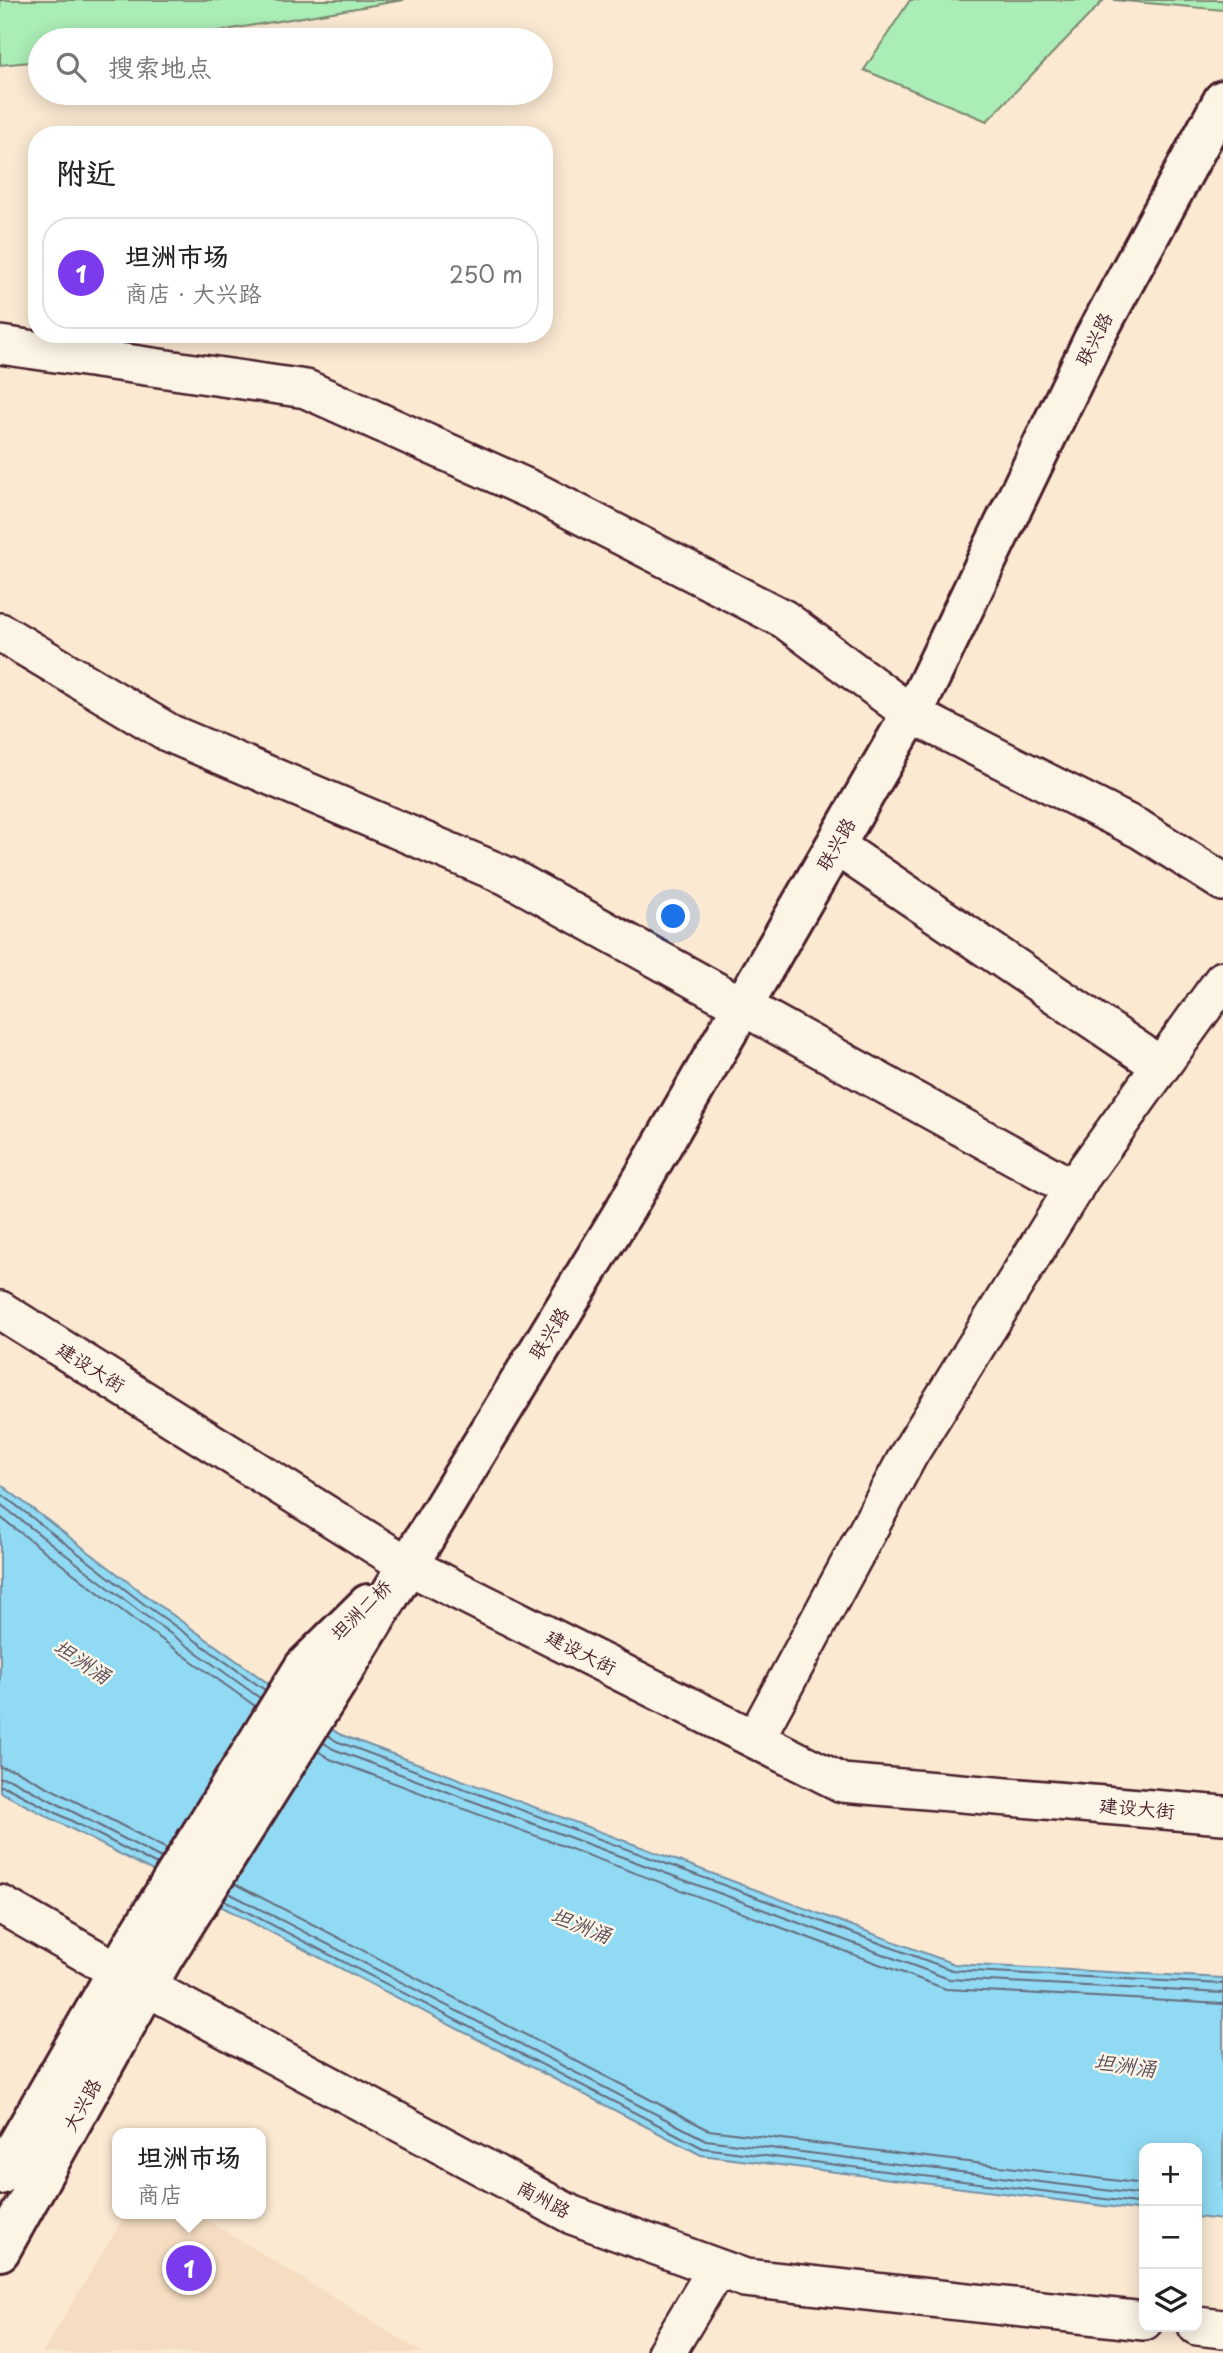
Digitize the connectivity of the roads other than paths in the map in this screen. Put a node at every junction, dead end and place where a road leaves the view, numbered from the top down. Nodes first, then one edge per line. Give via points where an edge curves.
1 (1223, 100) edge
2 (0, 345) edge
3 (0, 632) edge
4 (911, 714) junction
5 (835, 846) junction
6 (1223, 883) edge
7 (1223, 980) edge
8 (743, 1006) junction
9 (1161, 1066) junction
10 (1074, 1189) junction
11 (0, 1310) edge
12 (407, 1565) junction
13 (755, 1739) junction
14 (1223, 1815) edge
15 (0, 1904) edge
16 (141, 1964) junction
17 (0, 2175) edge
18 (0, 2251) edge
19 (717, 2268) junction
20 (1139, 2319) edge
21 (1202, 2327) edge
22 (1223, 2329) edge
23 (666, 2353) edge

1 - 4 street, 联兴路 via 1093,340
2 - 4 street via 306,389 536,492 784,619
3 - 8 street via 169,733 507,876
4 - 5 street, 联兴路
4 - 6 street via 1141,830
5 - 8 street, 联兴路
5 - 9 street
7 - 9 street
8 - 10 street
8 - 12 street, 联兴路 via 627,1206
9 - 10 street
10 - 13 street via 909,1454
11 - 12 street, 建设大街
12 - 13 street, 建设大街
12 - 16 street, 坦洲二桥 via 319,1676
13 - 14 street, 建设大街 via 842,1783
15 - 16 street, 南州路
16 - 17 street, 大兴路
16 - 18 street, 大兴路
16 - 19 street, 南州路 via 572,2215
19 - 20 street, 南州路 via 745,2278
19 - 23 street
21 - 22 street

